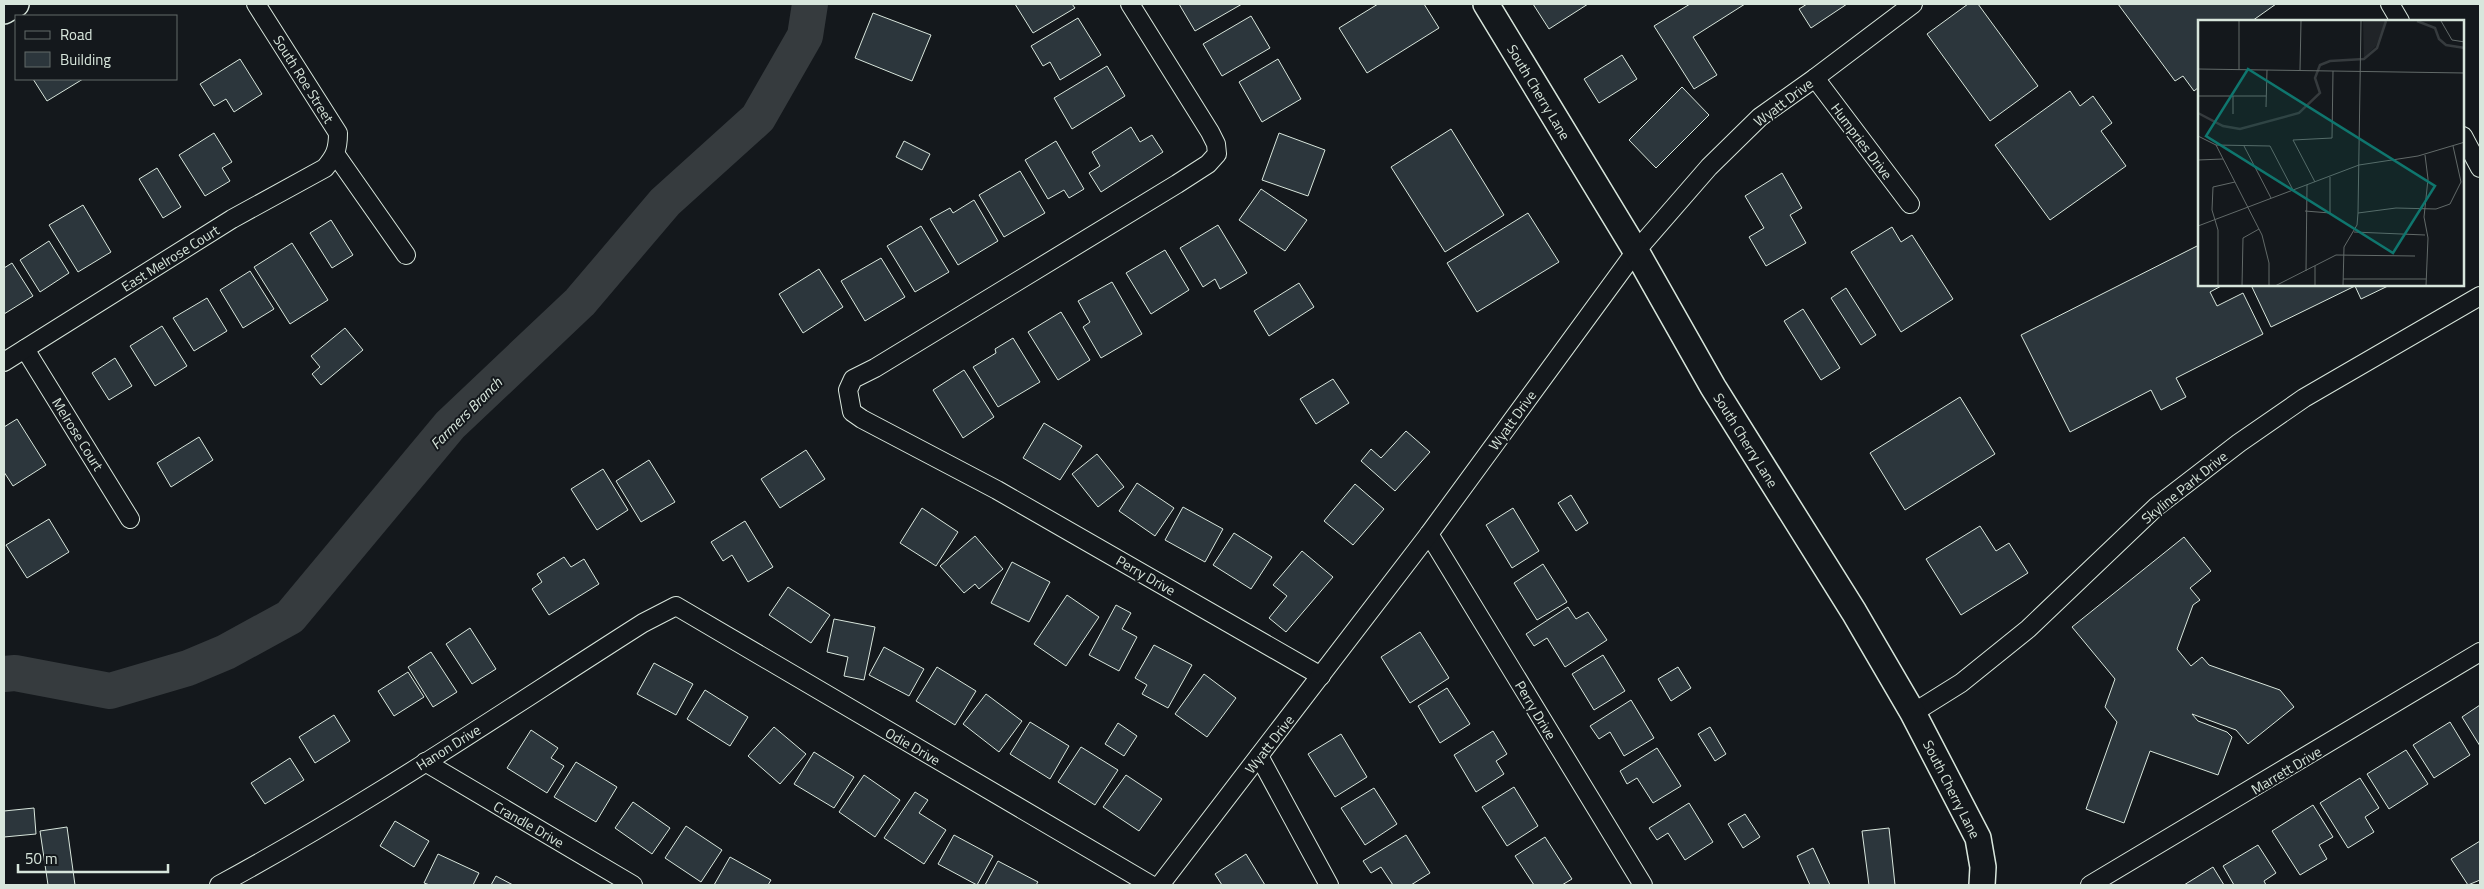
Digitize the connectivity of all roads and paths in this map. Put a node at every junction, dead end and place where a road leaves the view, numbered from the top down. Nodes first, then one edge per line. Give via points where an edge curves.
1 (16, 4) edge
2 (256, 4) edge
3 (1130, 4) edge
4 (1486, 4) edge
5 (1913, 4) edge
6 (2390, 4) edge
7 (4, 11) edge
8 (2399, 20) edge
9 (1815, 78) junction
10 (2464, 138) edge
11 (336, 155) junction
12 (2480, 168) edge
13 (1910, 204) dead end
14 (1636, 251) junction
15 (406, 255) dead end
16 (2480, 296) edge
17 (26, 349) junction
18 (4, 362) edge
19 (130, 519) dead end
20 (1428, 534) junction
21 (676, 606) joint
22 (2480, 652) edge
23 (1321, 676) junction
24 (1913, 713) junction
25 (1259, 756) junction
26 (425, 762) junction
27 (219, 885) edge
28 (633, 885) edge
29 (1150, 885) edge
30 (1160, 885) edge
31 (1329, 885) edge
32 (1643, 885) edge
33 (1982, 885) edge
34 (2090, 885) edge

1 - 7 street
2 - 11 street, South Roe Street via 338,134
3 - 23 street, Perry Drive via 1210,132 1217,154 1208,164 1177,184 854,379 848,390 852,412 996,490
4 - 14 street, South Cherry Lane
5 - 9 street, Wyatt Drive
6 - 8 street
9 - 13 street, Humpries Drive
9 - 14 street, Wyatt Drive via 1760,117 1709,167
10 - 12 street
11 - 15 street
11 - 17 street, East Melrose Court via 325,168 232,220
14 - 20 street, Wyatt Drive
14 - 24 street, South Cherry Lane via 1713,387 1854,612
16 - 24 street, Skyline Park Drive via 2304,398 2239,442 2156,507 2028,629 1961,683
17 - 18 street, East Melrose Court
17 - 19 street, Melrose Court
20 - 23 street, Wyatt Drive
20 - 32 street, Perry Drive
21 - 26 street, Hanon Drive via 643,623
21 - 29 street, Odie Drive
22 - 34 street, Marrett Drive
23 - 25 street, Wyatt Drive
24 - 33 street, South Cherry Lane via 1978,838 1983,867
25 - 30 street, Wyatt Drive
25 - 31 street
26 - 27 street, Hanon Drive
26 - 28 street, Crandle Drive

